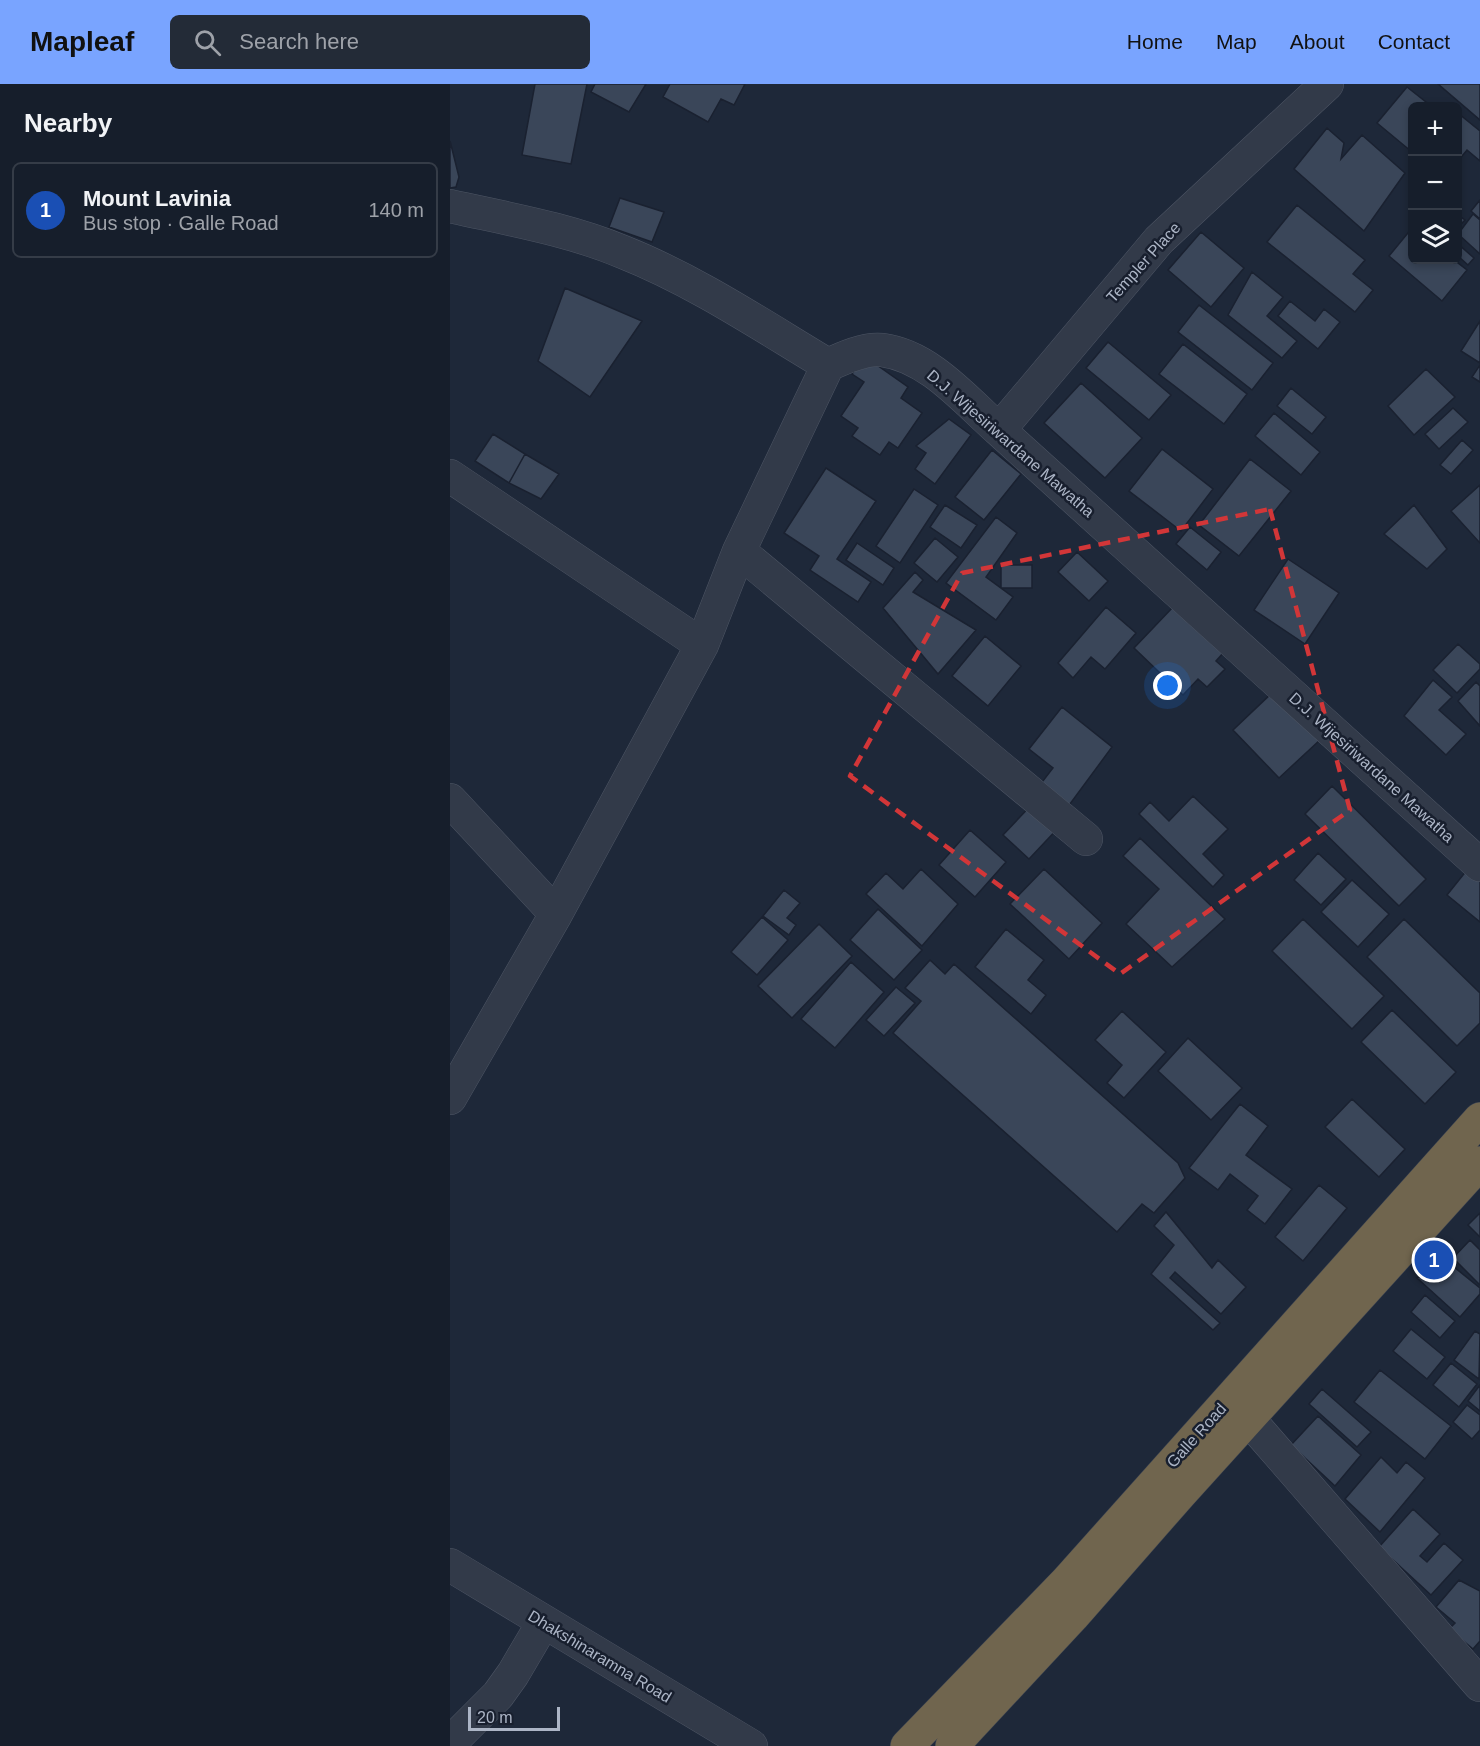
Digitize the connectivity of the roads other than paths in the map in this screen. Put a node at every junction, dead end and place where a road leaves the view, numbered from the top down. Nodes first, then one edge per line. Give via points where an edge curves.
1 (1326, 84) edge
2 (450, 206) edge
3 (828, 365) junction
4 (999, 430) junction
5 (450, 476) edge
6 (739, 551) junction
7 (702, 645) junction
8 (450, 800) edge
9 (1086, 838) dead end
10 (1480, 865) edge
11 (556, 914) junction
12 (450, 1098) edge
13 (1480, 1119) edge
14 (1480, 1163) edge
15 (1258, 1431) dead end
16 (450, 1565) edge
17 (543, 1623) junction
18 (1480, 1685) edge
19 (450, 1743) edge
20 (751, 1746) edge
21 (907, 1746) edge
22 (952, 1746) edge

1 - 4 street, Templer Place via 1159,240
2 - 3 street via 549,228 622,251 694,285
3 - 4 street, D.J. Wijesiriwardane Mawatha via 848,356 880,350 914,359
3 - 6 street
4 - 10 street, D.J. Wijesiriwardane Mawatha
5 - 7 street
6 - 7 street
6 - 9 street
7 - 11 street
8 - 11 street
11 - 12 street
13 - 21 highway, Galle Road via 1066,1581
14 - 22 highway, Galle Road
15 - 18 street
16 - 17 street, Dhakshinaramna Road
17 - 19 street via 498,1695
17 - 20 street, Dhakshinaramna Road

